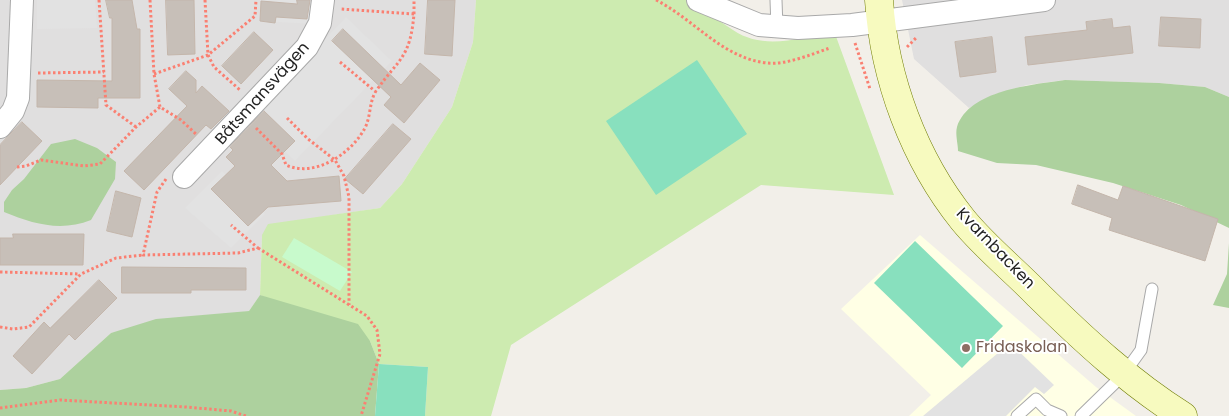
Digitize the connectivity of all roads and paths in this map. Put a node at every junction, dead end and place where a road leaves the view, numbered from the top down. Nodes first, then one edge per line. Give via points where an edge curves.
1 (22, 0) edge
2 (99, 0) edge
3 (150, 0) edge
4 (205, 0) edge
5 (256, 0) edge
6 (414, 0) edge
7 (698, 0) edge
8 (776, 0) edge
9 (1044, 0) edge
10 (323, 4) edge
11 (880, 11) edge
12 (414, 14) junction
13 (777, 28) junction
14 (208, 55) junction
15 (340, 62) dead end
16 (104, 72) junction
17 (19, 73) junction
18 (154, 74) junction
19 (376, 92) junction
20 (160, 107) junction
21 (250, 110) junction
22 (287, 118) dead end
23 (0, 127) edge
24 (136, 127) junction
25 (212, 149) junction
26 (335, 160) junction
27 (17, 167) dead end
28 (184, 177) joint
29 (231, 225) dead end
30 (258, 248) junction
31 (143, 255) junction
32 (0, 272) edge
33 (81, 274) junction
34 (1152, 289) dead end
35 (349, 306) junction
36 (0, 326) edge
37 (1123, 374) junction
38 (0, 408) edge
39 (246, 416) edge
40 (361, 416) edge
41 (1018, 416) edge
42 (1061, 416) edge
43 (1081, 416) edge
44 (1183, 416) edge

1 - 17 street
2 - 16 path
3 - 18 path
4 - 14 path
5 - 14 path via 255,16
6 - 12 path
7 - 13 street via 759,25
8 - 13 lane
9 - 11 street
10 - 12 path
10 - 21 street, Båtsmansvägen via 320,23 307,47
11 - 13 street via 798,28
11 - 37 street, Kvarnbacken via 891,76 924,160 943,192 976,234
12 - 19 path via 412,36 405,56
14 - 18 path
14 - 21 path via 214,67
15 - 19 path
16 - 17 path
16 - 24 path via 106,105
17 - 23 street via 18,98 13,111
18 - 20 path
19 - 26 path via 365,129
20 - 24 path
20 - 25 path via 181,120
21 - 25 street, Båtsmansvägen
21 - 26 path via 282,154 286,165 295,169 322,166
22 - 26 path
24 - 27 path via 100,164 84,166 41,160
25 - 28 street, Båtsmansvägen
26 - 35 path via 344,176 349,197
28 - 31 path via 163,180
29 - 30 path
30 - 31 path via 238,253
30 - 35 path
31 - 33 path via 116,258
32 - 33 path
33 - 36 path via 29,327
34 - 37 lane via 1141,350
35 - 40 path via 367,316 377,330 380,354
37 - 43 lane
37 - 44 street, Kvarnbacken
38 - 39 path via 60,400 231,411
41 - 42 lane via 1036,399 1047,410

